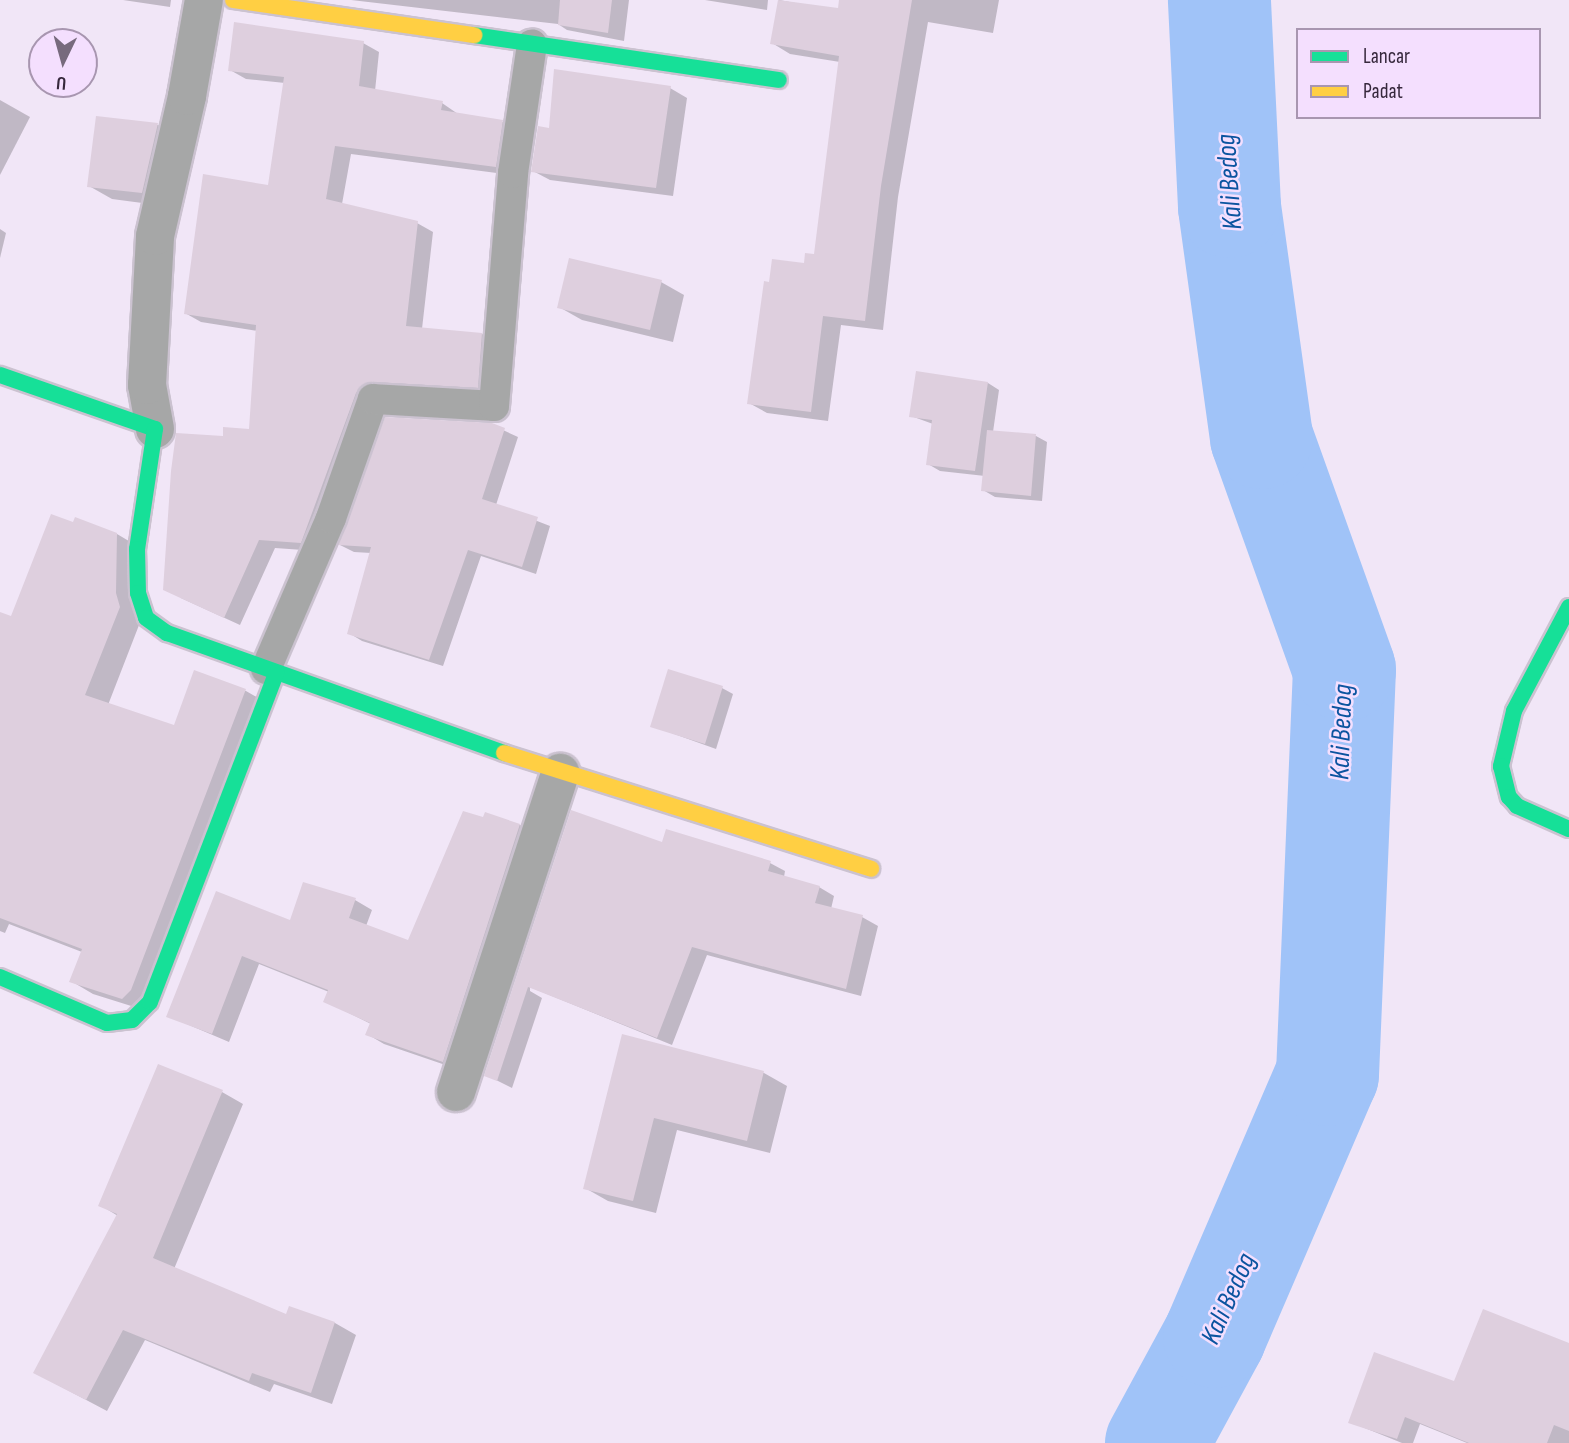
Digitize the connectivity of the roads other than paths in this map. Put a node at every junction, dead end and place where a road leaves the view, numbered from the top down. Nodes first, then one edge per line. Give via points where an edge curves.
1 (204, 0) edge
2 (233, 0) edge
3 (532, 44) junction
4 (779, 80) dead end
5 (0, 375) edge
6 (155, 429) junction
7 (1569, 607) edge
8 (271, 671) junction
9 (560, 773) junction
10 (1569, 830) edge
11 (871, 869) dead end
12 (0, 977) edge
13 (456, 1092) dead end

1 - 6 street via 155,236 147,385
2 - 3 street
3 - 4 street
3 - 8 lane via 513,173 494,407 373,399
5 - 6 street
6 - 8 street via 137,549 138,593 146,618 167,633
7 - 10 street via 1514,711 1501,766 1509,797 1517,806
8 - 9 street
8 - 12 street via 150,1002 132,1020 107,1023
9 - 11 street
9 - 13 street

